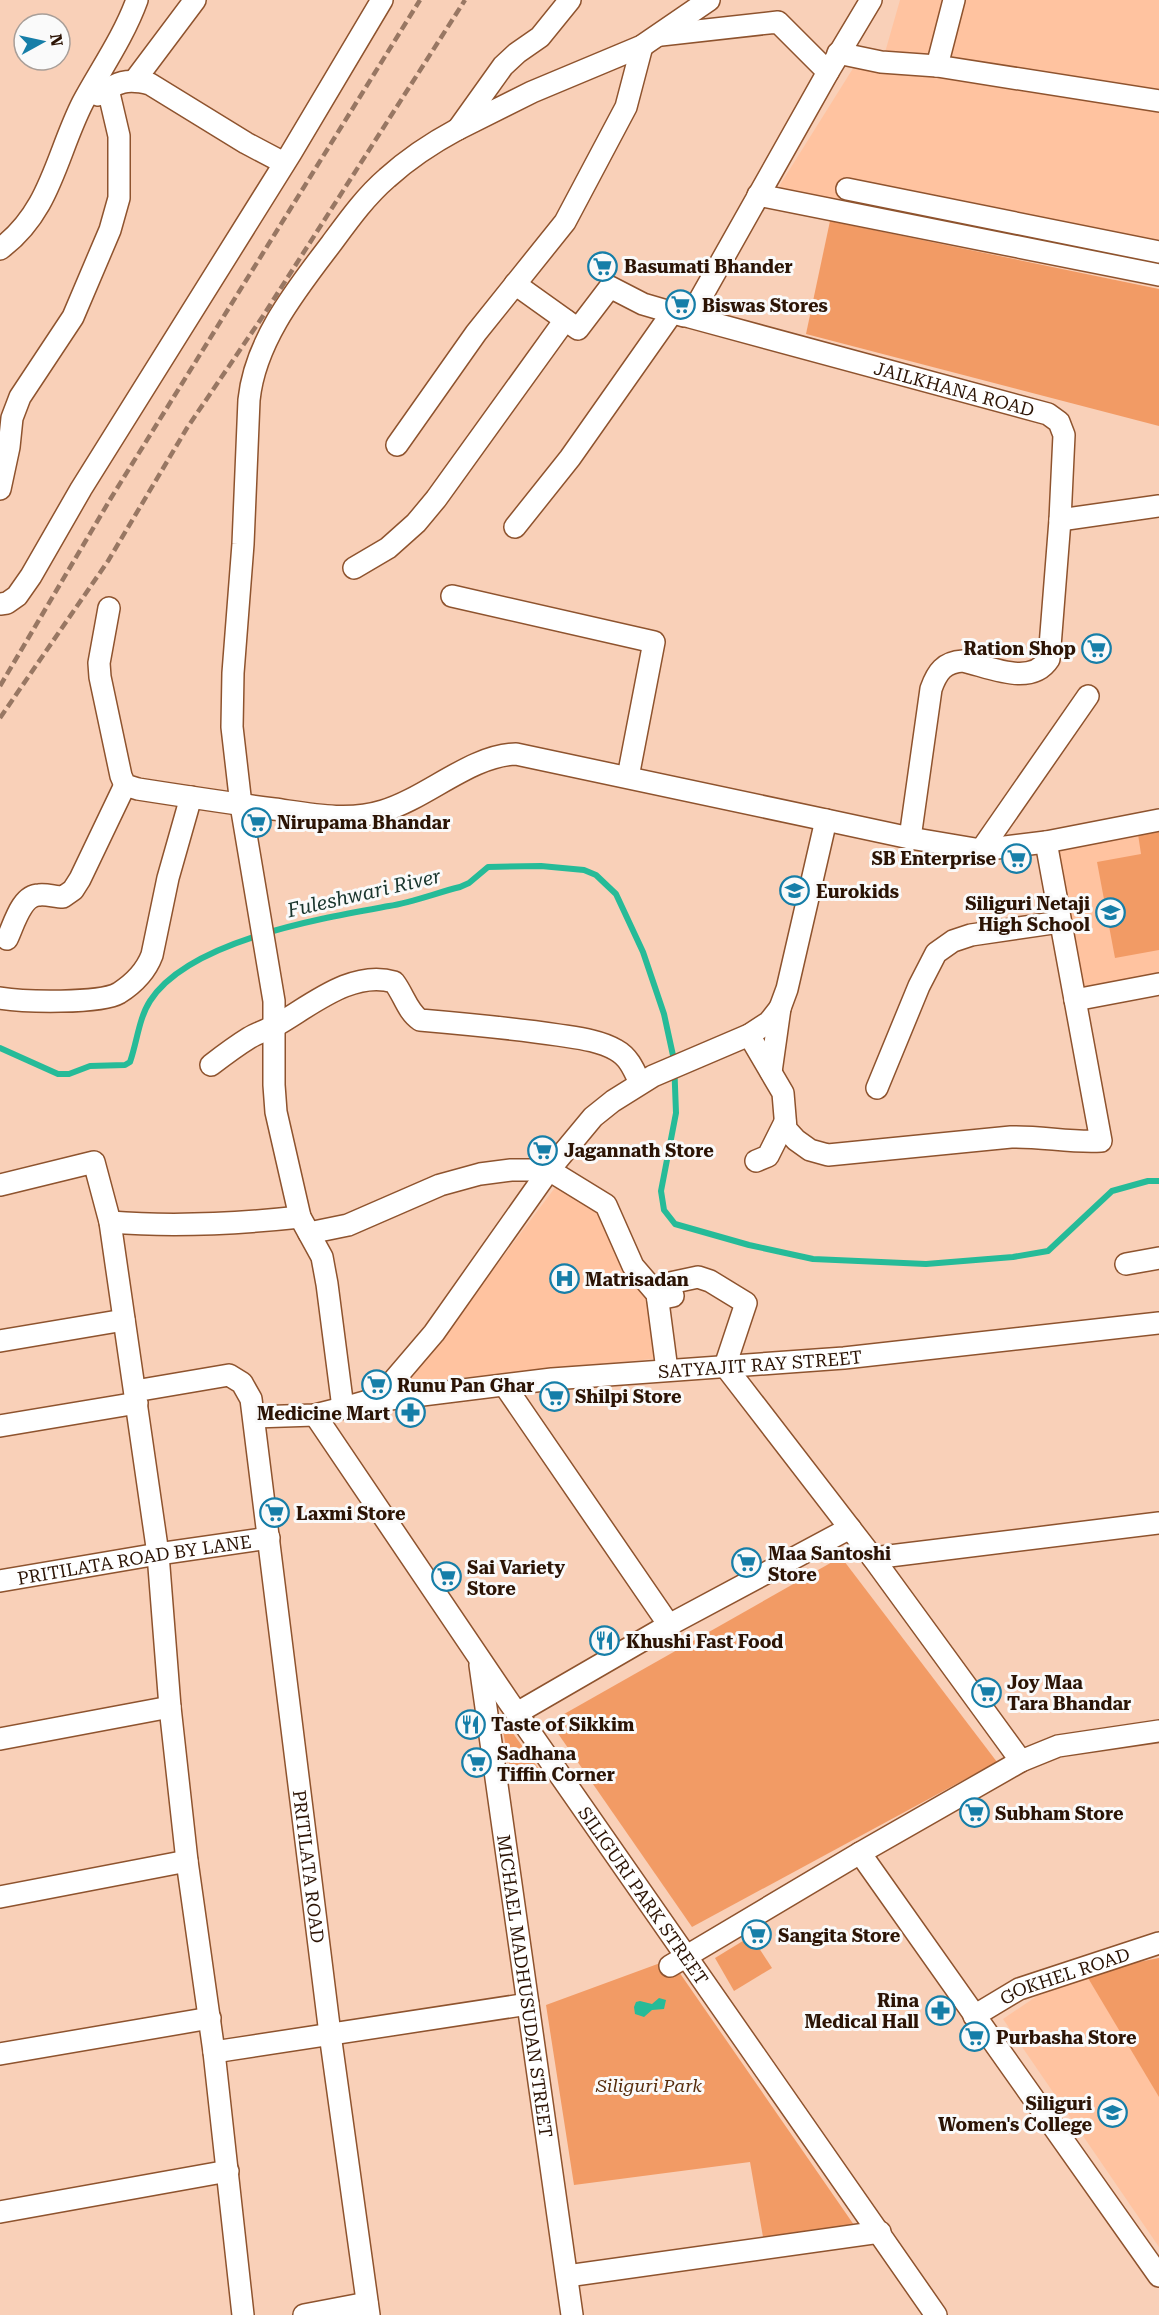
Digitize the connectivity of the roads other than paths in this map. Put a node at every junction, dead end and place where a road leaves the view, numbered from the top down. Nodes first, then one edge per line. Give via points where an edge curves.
1 (137, 0) edge
2 (195, 0) edge
3 (382, 0) edge
4 (570, 0) edge
5 (709, 0) edge
6 (871, 0) edge
7 (954, 0) edge
8 (650, 41) junction
9 (833, 63) junction
10 (937, 66) junction
11 (135, 80) junction
12 (108, 89) junction
13 (1159, 101) edge
14 (82, 105) junction
15 (458, 129) junction
16 (284, 163) junction
17 (847, 189) dead end
18 (758, 195) junction
19 (0, 249) edge
20 (1159, 252) edge
21 (1159, 275) edge
22 (515, 284) junction
23 (681, 315) junction
24 (565, 320) junction
25 (396, 445) dead end
26 (0, 489) edge
27 (1159, 506) edge
28 (1060, 520) junction
29 (515, 527) dead end
30 (354, 568) dead end
31 (452, 596) dead end
32 (0, 604) edge
33 (109, 608) dead end
34 (1088, 696) dead end
35 (628, 777) junction
36 (125, 785) junction
37 (191, 797) junction
38 (241, 805) junction
39 (826, 820) junction
40 (1159, 820) edge
41 (910, 838) junction
42 (1046, 842) junction
43 (981, 850) junction
44 (1060, 922) junction
45 (7, 939) dead end
46 (1159, 984) edge
47 (0, 998) edge
48 (1075, 1000) junction
49 (780, 1008) junction
50 (275, 1026) junction
51 (749, 1035) junction
52 (211, 1065) dead end
53 (771, 1072) junction
54 (646, 1079) junction
55 (877, 1088) dead end
56 (785, 1122) junction
57 (756, 1161) dead end
58 (549, 1170) junction
59 (0, 1185) edge
60 (110, 1222) junction
61 (305, 1225) junction
62 (1159, 1258) edge
63 (1126, 1264) dead end
64 (658, 1299) junction
65 (124, 1320) junction
66 (1159, 1323) edge
67 (0, 1341) edge
68 (725, 1366) junction
69 (667, 1370) junction
70 (505, 1386) junction
71 (136, 1397) junction
72 (353, 1405) junction
73 (315, 1415) junction
74 (254, 1417) junction
75 (0, 1426) edge
76 (1159, 1523) edge
77 (850, 1528) junction
78 (269, 1538) junction
79 (158, 1554) junction
80 (873, 1558) junction
81 (0, 1581) edge
82 (669, 1625) junction
83 (479, 1657) junction
84 (170, 1707) junction
85 (517, 1713) junction
86 (1159, 1731) edge
87 (0, 1739) edge
88 (1021, 1761) junction
89 (860, 1853) junction
90 (187, 1861) junction
91 (0, 1897) edge
92 (1159, 1943) edge
93 (678, 1960) junction
94 (528, 2004) junction
95 (974, 2016) junction
96 (210, 2018) junction
97 (330, 2034) junction
98 (214, 2052) junction
99 (0, 2054) edge
100 (228, 2171) junction
101 (0, 2212) edge
102 (880, 2232) junction
103 (567, 2276) junction
104 (1159, 2276) edge
105 (368, 2309) edge
106 (243, 2315) edge
107 (304, 2315) edge
108 (572, 2315) edge
109 (936, 2315) edge

1 - 14 street
2 - 11 street
3 - 16 street
4 - 15 street via 540,38 503,66
5 - 8 street
6 - 9 street
7 - 10 street
8 - 9 street via 778,22
8 - 15 street
8 - 22 street via 626,107 565,222
9 - 10 street
9 - 18 street
10 - 13 street
11 - 12 street via 118,82
11 - 16 street via 150,84
12 - 14 street
12 - 26 street via 119,136 119,198 110,230 73,317 20,397 12,418
14 - 19 street via 45,196 31,219
15 - 38 street via 401,165 362,204 294,295 255,366 249,400 233,673 232,727
16 - 32 street via 31,576 17,596
17 - 20 street
18 - 21 street
18 - 23 street
22 - 24 street
22 - 25 street
23 - 24 street, JAILKHANA ROAD via 643,304 610,287 578,329
23 - 28 street, JAILKHANA ROAD via 1048,414 1059,422 1064,435
23 - 29 street
24 - 30 street via 423,515 388,548
27 - 28 street
28 - 41 street, JAILKHANA ROAD via 1048,659 1043,669 1027,674 963,661 939,671 931,689
31 - 35 street via 654,642
33 - 36 street via 100,677
34 - 43 street
35 - 38 street via 527,755 505,754 487,759 400,805 371,814 342,817
35 - 39 street
36 - 37 street
36 - 45 street via 73,890 63,897 30,897
37 - 38 street
37 - 47 street via 147,968 118,993 104,998
38 - 50 street
39 - 41 street
39 - 49 street
40 - 42 street
41 - 43 street
42 - 43 street
42 - 44 street
44 - 48 street
44 - 55 street via 972,935 953,941 936,954
46 - 48 street
48 - 56 street via 1101,1141 1011,1137 828,1155 810,1150 796,1140
49 - 51 street via 769,1022
49 - 53 street
50 - 52 street
50 - 54 street via 312,1001 372,978 383,979 394,982 411,1014 420,1020 510,1027 604,1044 624,1056
50 - 61 street via 276,1112
51 - 53 street
51 - 54 street
53 - 56 street via 783,1093
54 - 58 street via 593,1117
56 - 57 street via 768,1156
58 - 61 street via 480,1174 440,1185 348,1225
58 - 64 street via 606,1205 633,1266 655,1289
58 - 72 street via 434,1333 393,1381 368,1401
59 - 60 street via 94,1162
60 - 61 street
60 - 65 street
61 - 72 street via 322,1257
62 - 63 street
64 - 68 street via 674,1296 670,1283 698,1277 746,1303
64 - 69 street
65 - 67 street
65 - 71 street
66 - 68 street, SATYAJIT RAY STREET via 844,1358
68 - 69 street, SATYAJIT RAY STREET
68 - 77 street
69 - 70 street, SATYAJIT RAY STREET
70 - 72 street, SATYAJIT RAY STREET
70 - 82 street
71 - 74 street, PRITILATA ROAD via 229,1375 247,1390
71 - 75 street, PRITILATA ROAD
71 - 79 street
72 - 73 street
73 - 74 street
73 - 83 street, SILIGURI PARK STREET
74 - 78 street, PRITILATA ROAD
76 - 80 street
77 - 80 street
77 - 82 street
78 - 79 street, PRITILATA ROAD BY LANE
78 - 97 street, PRITILATA ROAD
79 - 81 street, PRITILATA ROAD BY LANE
79 - 84 street
80 - 88 street
82 - 85 street
83 - 85 street, SILIGURI PARK STREET
83 - 94 street, MICHAEL MADHUSUDAN STREET
84 - 87 street
84 - 90 street
85 - 93 street, SILIGURI PARK STREET
86 - 88 street via 1058,1746
88 - 89 street
89 - 93 street
89 - 95 street
90 - 91 street
90 - 96 street
92 - 95 street, GOKHEL ROAD via 1018,1989
93 - 102 street, SILIGURI PARK STREET
94 - 97 street
94 - 103 street, MICHAEL MADHUSUDAN STREET
95 - 104 street
96 - 98 street
96 - 99 street
97 - 98 street
97 - 105 street, PRITILATA ROAD
98 - 100 street
100 - 101 street
100 - 106 street
102 - 103 street
102 - 109 street, SILIGURI PARK STREET
103 - 108 street, MICHAEL MADHUSUDAN STREET
105 - 107 street

